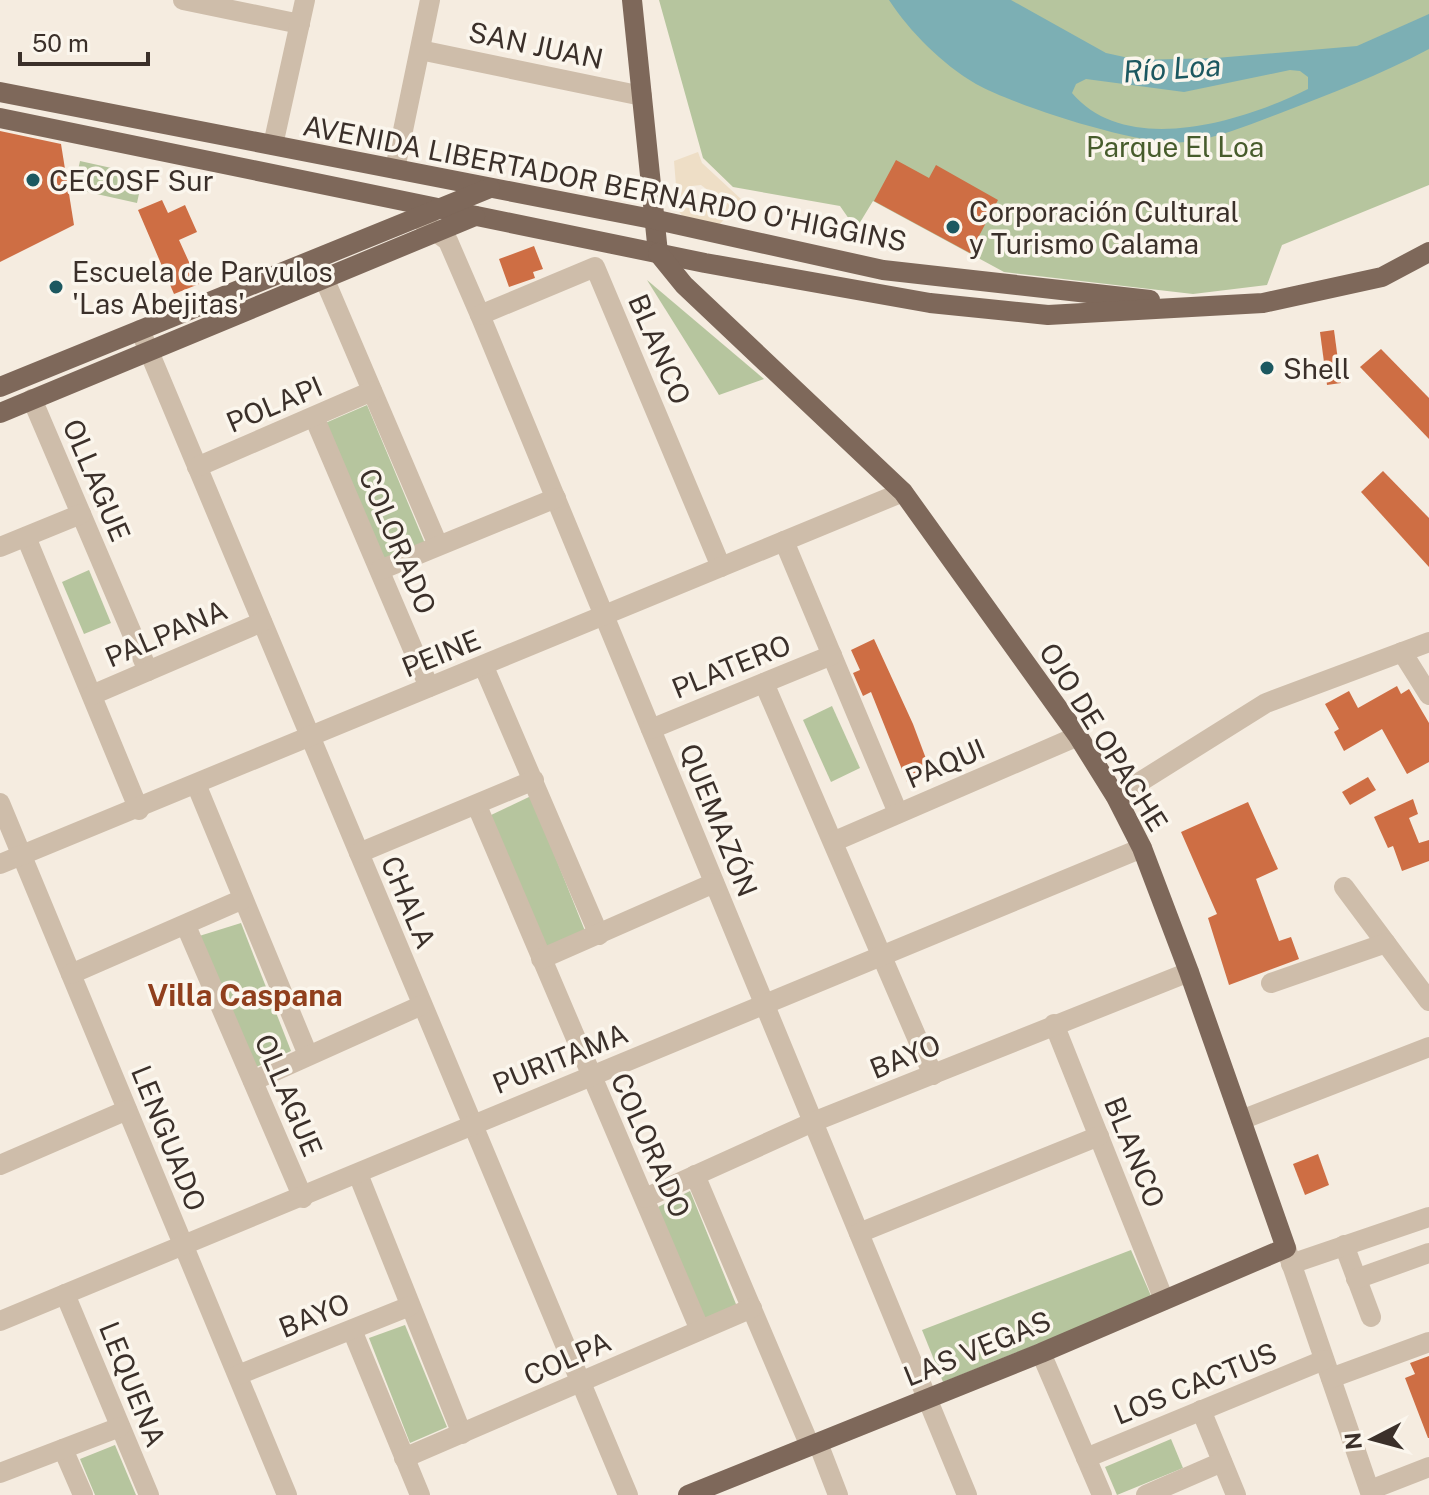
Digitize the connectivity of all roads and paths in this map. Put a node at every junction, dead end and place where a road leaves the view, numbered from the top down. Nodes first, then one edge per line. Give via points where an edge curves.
1 (183, 0) edge
2 (305, 0) edge
3 (430, 0) edge
4 (632, 0) edge
5 (300, 24) junction
6 (420, 50) junction
7 (0, 92) edge
8 (642, 96) junction
9 (0, 118) edge
10 (273, 145) junction
11 (395, 169) junction
12 (490, 188) junction
13 (374, 195) junction
14 (435, 207) junction
15 (475, 216) junction
16 (415, 217) junction
17 (657, 220) junction
18 (437, 231) junction
19 (364, 238) junction
20 (1429, 252) edge
21 (658, 253) junction
22 (324, 278) junction
23 (1202, 307) junction
24 (480, 315) junction
25 (140, 330) junction
26 (148, 351) junction
27 (0, 387) edge
28 (372, 391) junction
29 (32, 399) junction
30 (0, 413) edge
31 (314, 417) junction
32 (197, 467) junction
33 (903, 492) junction
34 (556, 498) junction
35 (81, 514) junction
36 (26, 537) junction
37 (784, 541) junction
38 (438, 545) junction
39 (0, 547) edge
40 (721, 567) junction
41 (380, 570) junction
42 (604, 616) junction
43 (262, 622) junction
44 (1429, 642) edge
45 (1402, 652) junction
46 (832, 655) junction
47 (484, 667) junction
48 (148, 671) junction
49 (764, 683) junction
50 (429, 687) junction
51 (92, 695) junction
52 (1429, 695) edge
53 (651, 729) junction
54 (1078, 736) junction
55 (310, 738) junction
56 (534, 780) junction
57 (196, 784) junction
58 (1116, 797) junction
59 (0, 803) edge
60 (477, 806) junction
61 (139, 810) junction
62 (898, 813) junction
63 (835, 841) junction
64 (1142, 848) junction
65 (359, 853) junction
66 (22, 855) junction
67 (0, 864) edge
68 (714, 883) junction
69 (1344, 887) dead end
70 (243, 899) junction
71 (186, 926) junction
72 (599, 935) junction
73 (1386, 943) junction
74 (881, 955) junction
75 (541, 959) junction
76 (1189, 972) junction
77 (71, 974) junction
78 (1271, 983) dead end
79 (1429, 1001) edge
80 (764, 1003) junction
81 (422, 1005) junction
82 (1054, 1024) junction
83 (1429, 1047) edge
84 (308, 1055) junction
85 (933, 1075) junction
86 (590, 1076) junction
87 (253, 1081) junction
88 (127, 1110) junction
89 (1241, 1120) junction
90 (813, 1122) junction
91 (473, 1125) junction
92 (1099, 1136) junction
93 (2, 1159) edge
94 (358, 1174) junction
95 (695, 1175) junction
96 (303, 1198) junction
97 (645, 1198) junction
98 (1429, 1217) edge
99 (859, 1233) junction
100 (1344, 1245) junction
101 (183, 1246) junction
102 (1429, 1253) edge
103 (1289, 1256) junction
104 (1356, 1279) junction
105 (65, 1294) junction
106 (1164, 1300) junction
107 (410, 1306) junction
108 (752, 1308) junction
109 (2, 1316) edge
110 (1371, 1317) dead end
111 (352, 1330) junction
112 (700, 1330) junction
113 (1429, 1342) edge
114 (1041, 1353) junction
115 (1328, 1369) junction
116 (238, 1375) junction
117 (581, 1383) junction
118 (927, 1399) junction
119 (1201, 1410) junction
120 (120, 1427) junction
121 (462, 1434) junction
122 (814, 1444) junction
123 (63, 1449) junction
124 (404, 1458) junction
125 (1086, 1458) junction
126 (1222, 1462) junction
127 (1429, 1467) edge
128 (0, 1473) edge
129 (1371, 1492) edge
130 (83, 1495) edge
131 (149, 1495) edge
132 (287, 1495) edge
133 (420, 1495) edge
134 (628, 1495) edge
135 (688, 1495) edge
136 (838, 1495) edge
137 (967, 1495) edge
138 (1102, 1495) edge
139 (1146, 1495) edge
140 (1236, 1495) edge

1 - 5 street
2 - 5 street
3 - 6 street
4 - 8 main road
5 - 10 street
6 - 8 street, SAN JUAN
6 - 11 street
7 - 10 main road, AVENIDA LIBERTADOR BERNARDO O'HIGGINS
8 - 17 main road
9 - 13 main road, AVENIDA LIBERTADOR BERNARDO O'HIGGINS
10 - 11 main road, AVENIDA LIBERTADOR BERNARDO O'HIGGINS
11 - 12 main road, AVENIDA LIBERTADOR BERNARDO O'HIGGINS
12 - 14 main road
12 - 17 main road, AVENIDA LIBERTADOR BERNARDO O'HIGGINS
13 - 14 main road, AVENIDA LIBERTADOR BERNARDO O'HIGGINS
13 - 16 street, QUEMAZÓN
13 - 19 main road via 378,211
14 - 15 main road, AVENIDA LIBERTADOR BERNARDO O'HIGGINS
14 - 16 main road
15 - 18 main road
15 - 21 main road, AVENIDA LIBERTADOR BERNARDO O'HIGGINS
16 - 18 street, QUEMAZÓN
16 - 19 main road
17 - 21 main road
17 - 23 main road, AVENIDA LIBERTADOR BERNARDO O'HIGGINS via 883,270
18 - 22 main road
18 - 24 street, QUEMAZÓN via 448,241
19 - 25 main road
20 - 23 main road, AVENIDA LIBERTADOR BERNARDO O'HIGGINS via 1395,271 1352,285 1263,303
21 - 23 main road, AVENIDA LIBERTADOR BERNARDO O'HIGGINS via 930,303 1048,315
21 - 33 main road, OJO DE OPACHE via 684,285
22 - 26 main road
22 - 28 street, COLORADO
24 - 34 street, QUEMAZÓN
24 - 40 street, BLANCO via 595,267
25 - 26 street, CHALA
25 - 27 main road
26 - 29 main road
26 - 32 street, CHALA
28 - 31 street, POLAPI
28 - 38 street, COLORADO
29 - 30 main road
29 - 35 street, OLLAGUE
31 - 32 street, POLAPI
31 - 41 street, COLORADO
32 - 43 street, CHALA
33 - 37 street, PEINE
33 - 54 main road, OJO DE OPACHE
34 - 38 street
34 - 42 street, QUEMAZÓN
35 - 36 street
35 - 48 street, OLLAGUE
36 - 39 street
36 - 51 street
37 - 40 street, PEINE
37 - 46 street
38 - 41 street
40 - 42 street, PEINE
41 - 50 street, COLORADO
42 - 47 street, PEINE
42 - 53 street, QUEMAZÓN
43 - 48 street, PALPANA
43 - 55 street, CHALA
44 - 45 street
45 - 52 street
45 - 58 street via 1266,703
46 - 49 street, PLATERO
46 - 62 street
47 - 50 street, PEINE
47 - 56 street
48 - 51 street, PALPANA
49 - 53 street, PLATERO
49 - 63 street
50 - 55 street, PEINE
51 - 61 street
53 - 68 street, QUEMAZÓN
54 - 58 main road, OJO DE OPACHE
54 - 62 street, PAQUI
55 - 57 street, PEINE
55 - 65 street, CHALA
56 - 60 street
56 - 72 street
57 - 61 street, PEINE
57 - 70 street, OLLAGUE
58 - 64 main road, OJO DE OPACHE
59 - 66 street, LENGUADO
60 - 65 street
60 - 75 street, COLORADO
61 - 66 street, PEINE
62 - 63 street, PAQUI
63 - 74 street
64 - 74 street, PURITAMA
64 - 76 main road, OJO DE OPACHE
65 - 81 street, CHALA
66 - 67 street, PEINE
66 - 77 street, LENGUADO
68 - 72 street
68 - 80 street, QUEMAZÓN
69 - 73 street
70 - 71 street
70 - 84 street, OLLAGUE
71 - 77 street
71 - 87 street, OLLAGUE
72 - 75 street
73 - 78 street
73 - 79 street
74 - 80 street, PURITAMA
74 - 85 street
75 - 86 street, COLORADO
76 - 82 street, BAYO
76 - 89 main road, OJO DE OPACHE
77 - 88 street, LENGUADO
80 - 86 street, PURITAMA
80 - 90 street, QUEMAZÓN
81 - 84 street
81 - 91 street, CHALA
82 - 85 street, BAYO
82 - 92 street, BLANCO
83 - 89 street
84 - 87 street
85 - 90 street, BAYO
86 - 91 street, PURITAMA
86 - 97 street, COLORADO
87 - 96 street, OLLAGUE
88 - 93 street
88 - 101 street, LENGUADO
89 - 103 main road, OJO DE OPACHE
90 - 95 street, BAYO
90 - 99 street, QUEMAZÓN
91 - 94 street, PURITAMA
91 - 117 street, CHALA
92 - 99 street
92 - 106 street, BLANCO
94 - 96 street, PURITAMA
94 - 107 street, OLLAGUE
95 - 97 street, BAYO
95 - 108 street, COLORADO
96 - 101 street, PURITAMA
97 - 112 street, COLORADO
98 - 100 street
99 - 118 street, QUEMAZÓN
100 - 103 street
100 - 104 street
101 - 105 street, PURITAMA
101 - 116 street, LENGUADO
102 - 104 street
103 - 106 main road, LAS VEGAS
103 - 115 street, OJO DE OPACHE
104 - 110 street
105 - 109 street, PURITAMA
105 - 120 street, LEQUENA
106 - 114 main road, LAS VEGAS
107 - 111 street, BAYO
107 - 121 street, OLLAGUE
108 - 112 street, COLPA
108 - 122 street, COLORADO
111 - 116 street, BAYO
111 - 124 street
112 - 117 street, COLPA
113 - 115 street, LOS CACTUS
114 - 118 main road, LAS VEGAS
114 - 125 street
115 - 119 street, LOS CACTUS
115 - 129 street, OJO DE OPACHE
116 - 132 street, LENGUADO
117 - 121 street, COLPA
117 - 134 street, CHALA
118 - 122 main road, LAS VEGAS
118 - 137 street, QUEMAZÓN
119 - 125 street, LOS CACTUS
119 - 126 street
120 - 123 street
120 - 131 street, LEQUENA
121 - 124 street, COLPA
122 - 135 main road, LAS VEGAS
122 - 136 street, COLORADO
123 - 128 street
123 - 130 street
124 - 133 street
125 - 138 street
126 - 139 street
126 - 140 street
127 - 129 street

